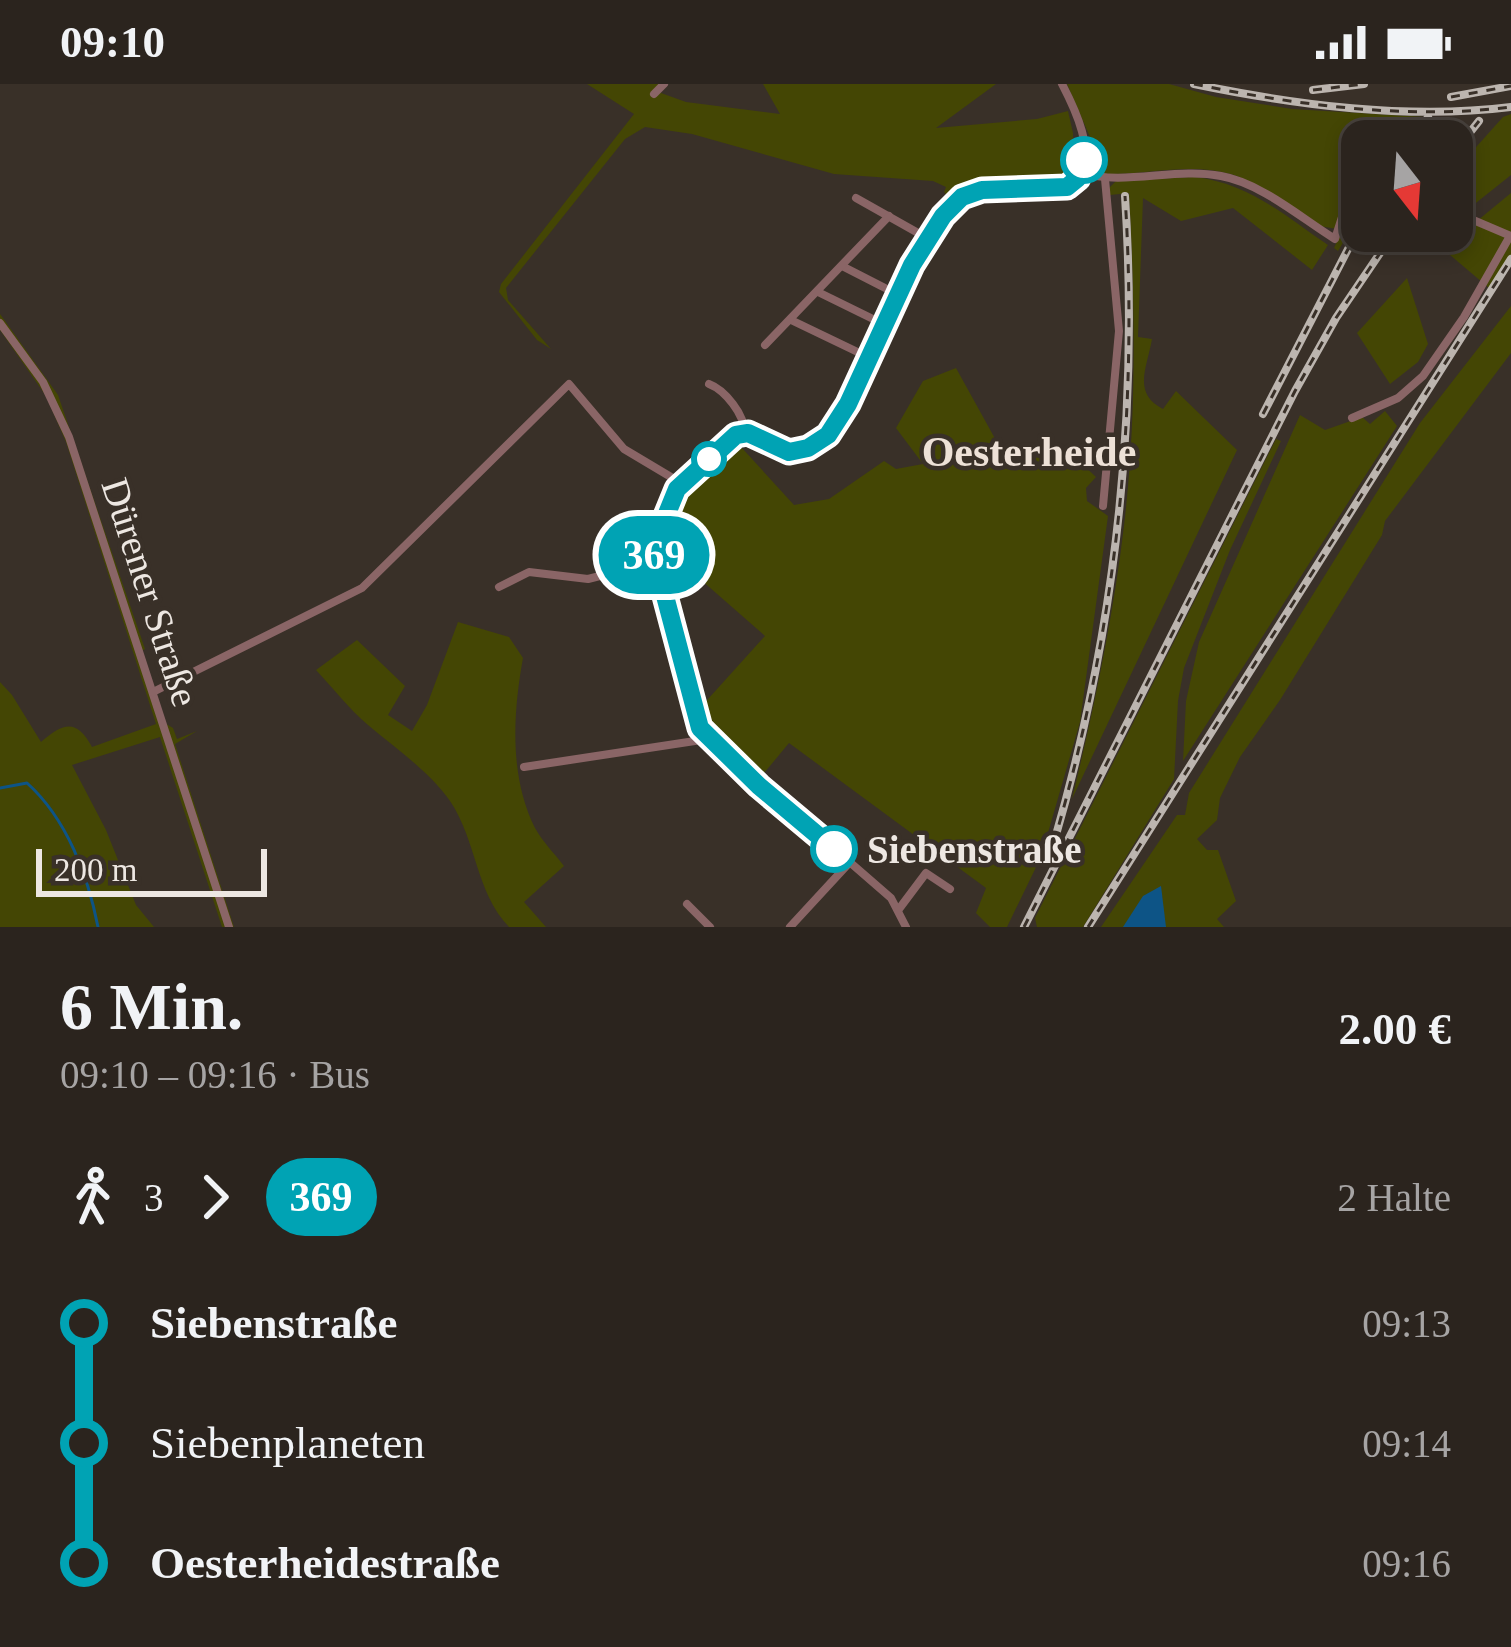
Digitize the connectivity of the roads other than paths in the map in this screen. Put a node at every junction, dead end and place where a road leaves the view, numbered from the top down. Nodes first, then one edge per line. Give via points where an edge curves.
1 (664, 84) edge
2 (1062, 84) edge
3 (654, 94) dead end
4 (1081, 173) junction
5 (1105, 178) junction
6 (856, 197) dead end
7 (889, 216) junction
8 (1341, 220) edge
9 (1473, 220) edge
10 (1511, 236) edge
11 (927, 238) junction
12 (842, 266) junction
13 (891, 290) junction
14 (818, 292) junction
15 (873, 319) dead end
16 (791, 320) junction
17 (0, 323) edge
18 (765, 345) dead end
19 (868, 357) junction
20 (709, 384) dead end
21 (1352, 418) dead end
22 (744, 432) junction
23 (681, 483) junction
24 (1103, 506) dead end
25 (656, 562) junction
26 (500, 586) dead end
27 (154, 692) junction
28 (708, 740) junction
29 (524, 767) dead end
30 (850, 862) junction
31 (950, 889) dead end
32 (687, 904) dead end
33 (899, 909) junction
34 (229, 927) edge
35 (710, 927) edge
36 (790, 927) edge
37 (906, 927) edge

1 - 3 street
2 - 4 street via 1082,133
4 - 5 street
4 - 11 street via 1056,190 971,193
5 - 8 street via 1219,175 1335,239
5 - 24 street via 1119,331
6 - 7 street
7 - 11 street
7 - 12 street
9 - 10 street
10 - 21 street via 1423,376 1403,395
11 - 13 street
12 - 13 street
12 - 14 street
13 - 19 street
14 - 15 street
14 - 16 street
16 - 18 street
16 - 19 street
17 - 27 street, Dürener Straße via 56,403
19 - 22 street via 839,422 818,442 789,452
20 - 22 street
22 - 23 street
23 - 25 street via 655,543
23 - 27 street via 624,449 568,384 353,594
25 - 26 street via 588,579 529,572
25 - 28 street
27 - 34 street, Dürener Straße
28 - 29 street
28 - 30 street
30 - 33 street
30 - 36 street
31 - 33 street via 926,873
32 - 35 street
33 - 37 street

